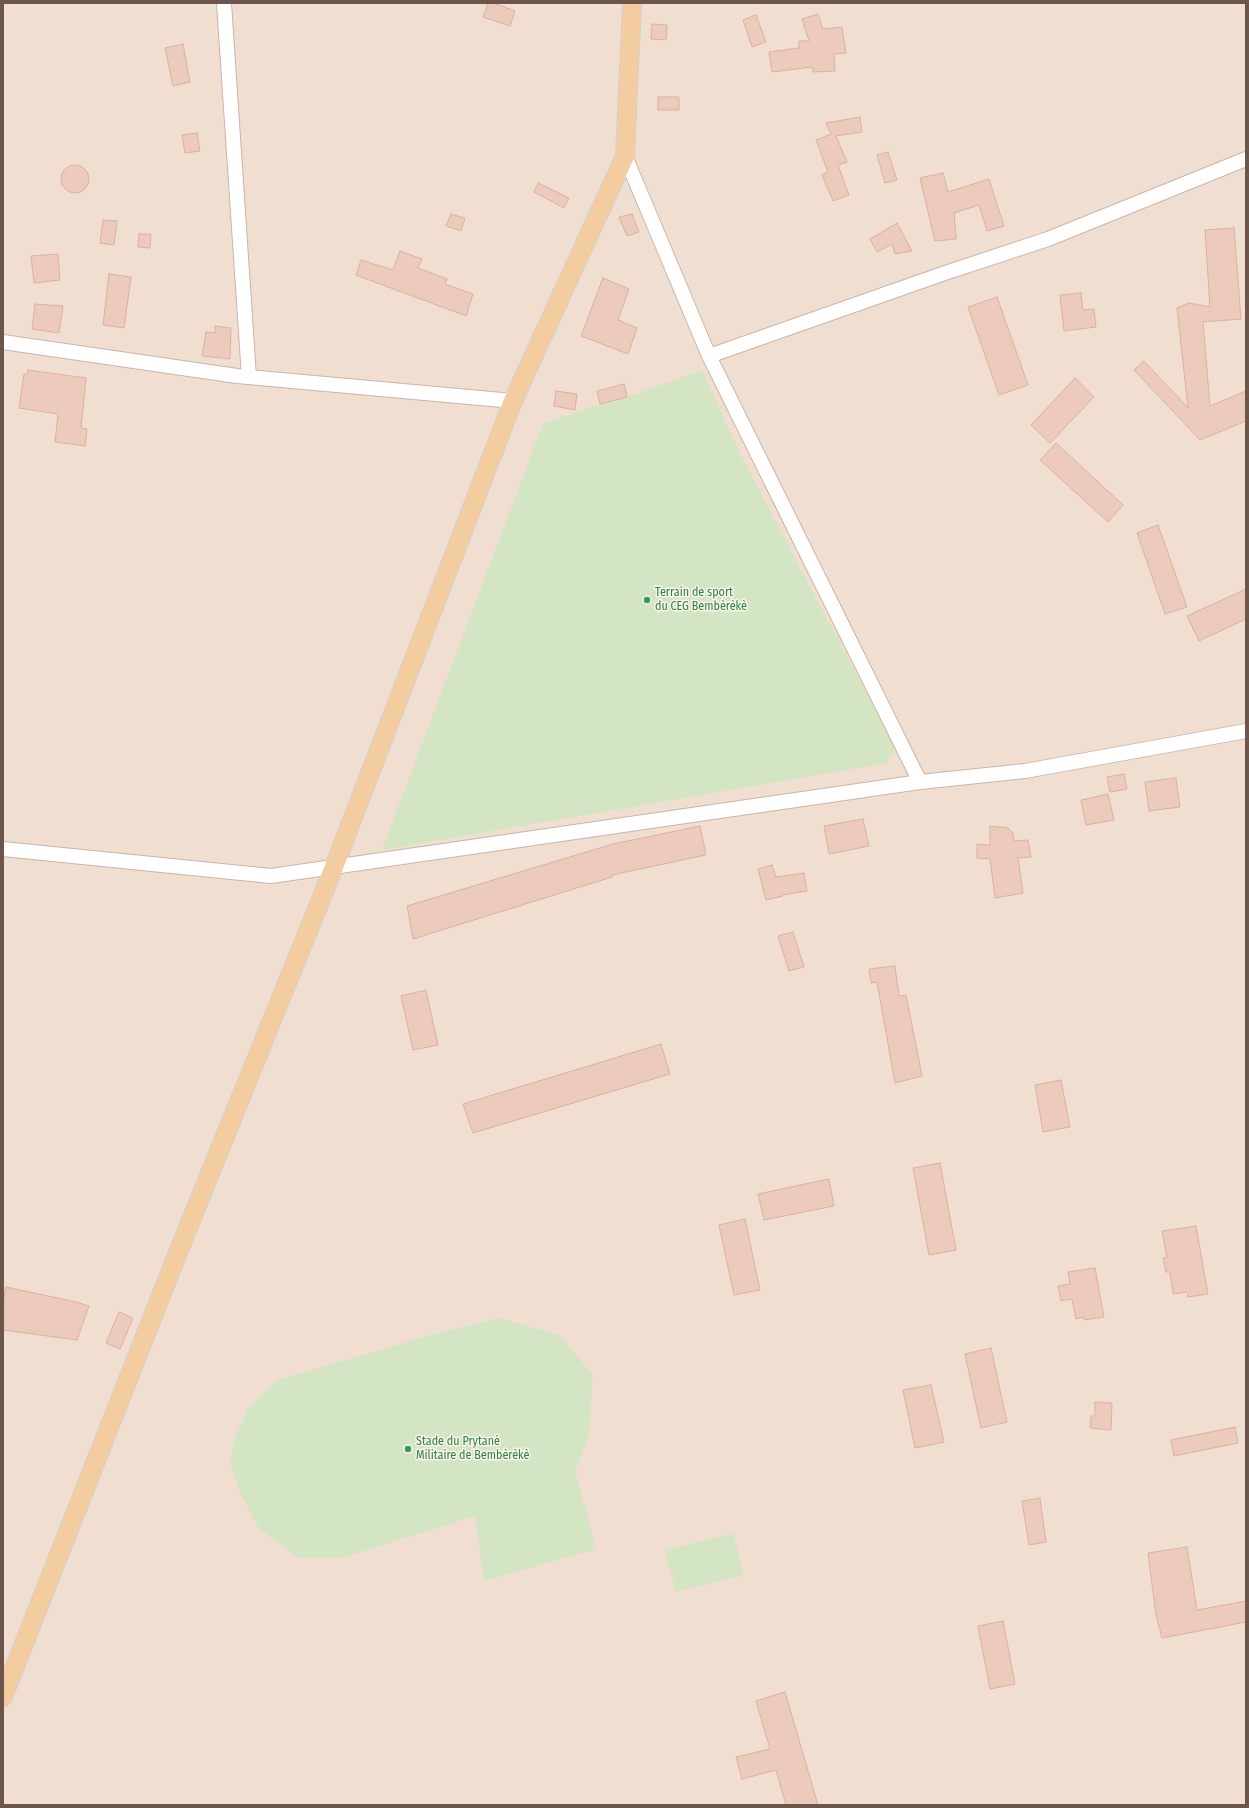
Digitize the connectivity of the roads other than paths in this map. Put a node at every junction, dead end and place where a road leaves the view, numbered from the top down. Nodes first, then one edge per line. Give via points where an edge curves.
1 (224, 3) edge
2 (632, 3) edge
3 (624, 156) junction
4 (1246, 159) edge
5 (3, 342) edge
6 (709, 356) junction
7 (249, 377) junction
8 (513, 401) junction
9 (1246, 731) edge
10 (920, 782) junction
11 (3, 849) edge
12 (334, 867) junction
13 (3, 1697) edge

1 - 7 street
2 - 3 main road
3 - 6 street
3 - 8 main road
4 - 6 street via 1048,239
5 - 7 street
6 - 10 street
7 - 8 street
8 - 12 main road
9 - 10 street via 1025,772
10 - 12 street
11 - 12 street via 271,876
12 - 13 main road via 177,1255

